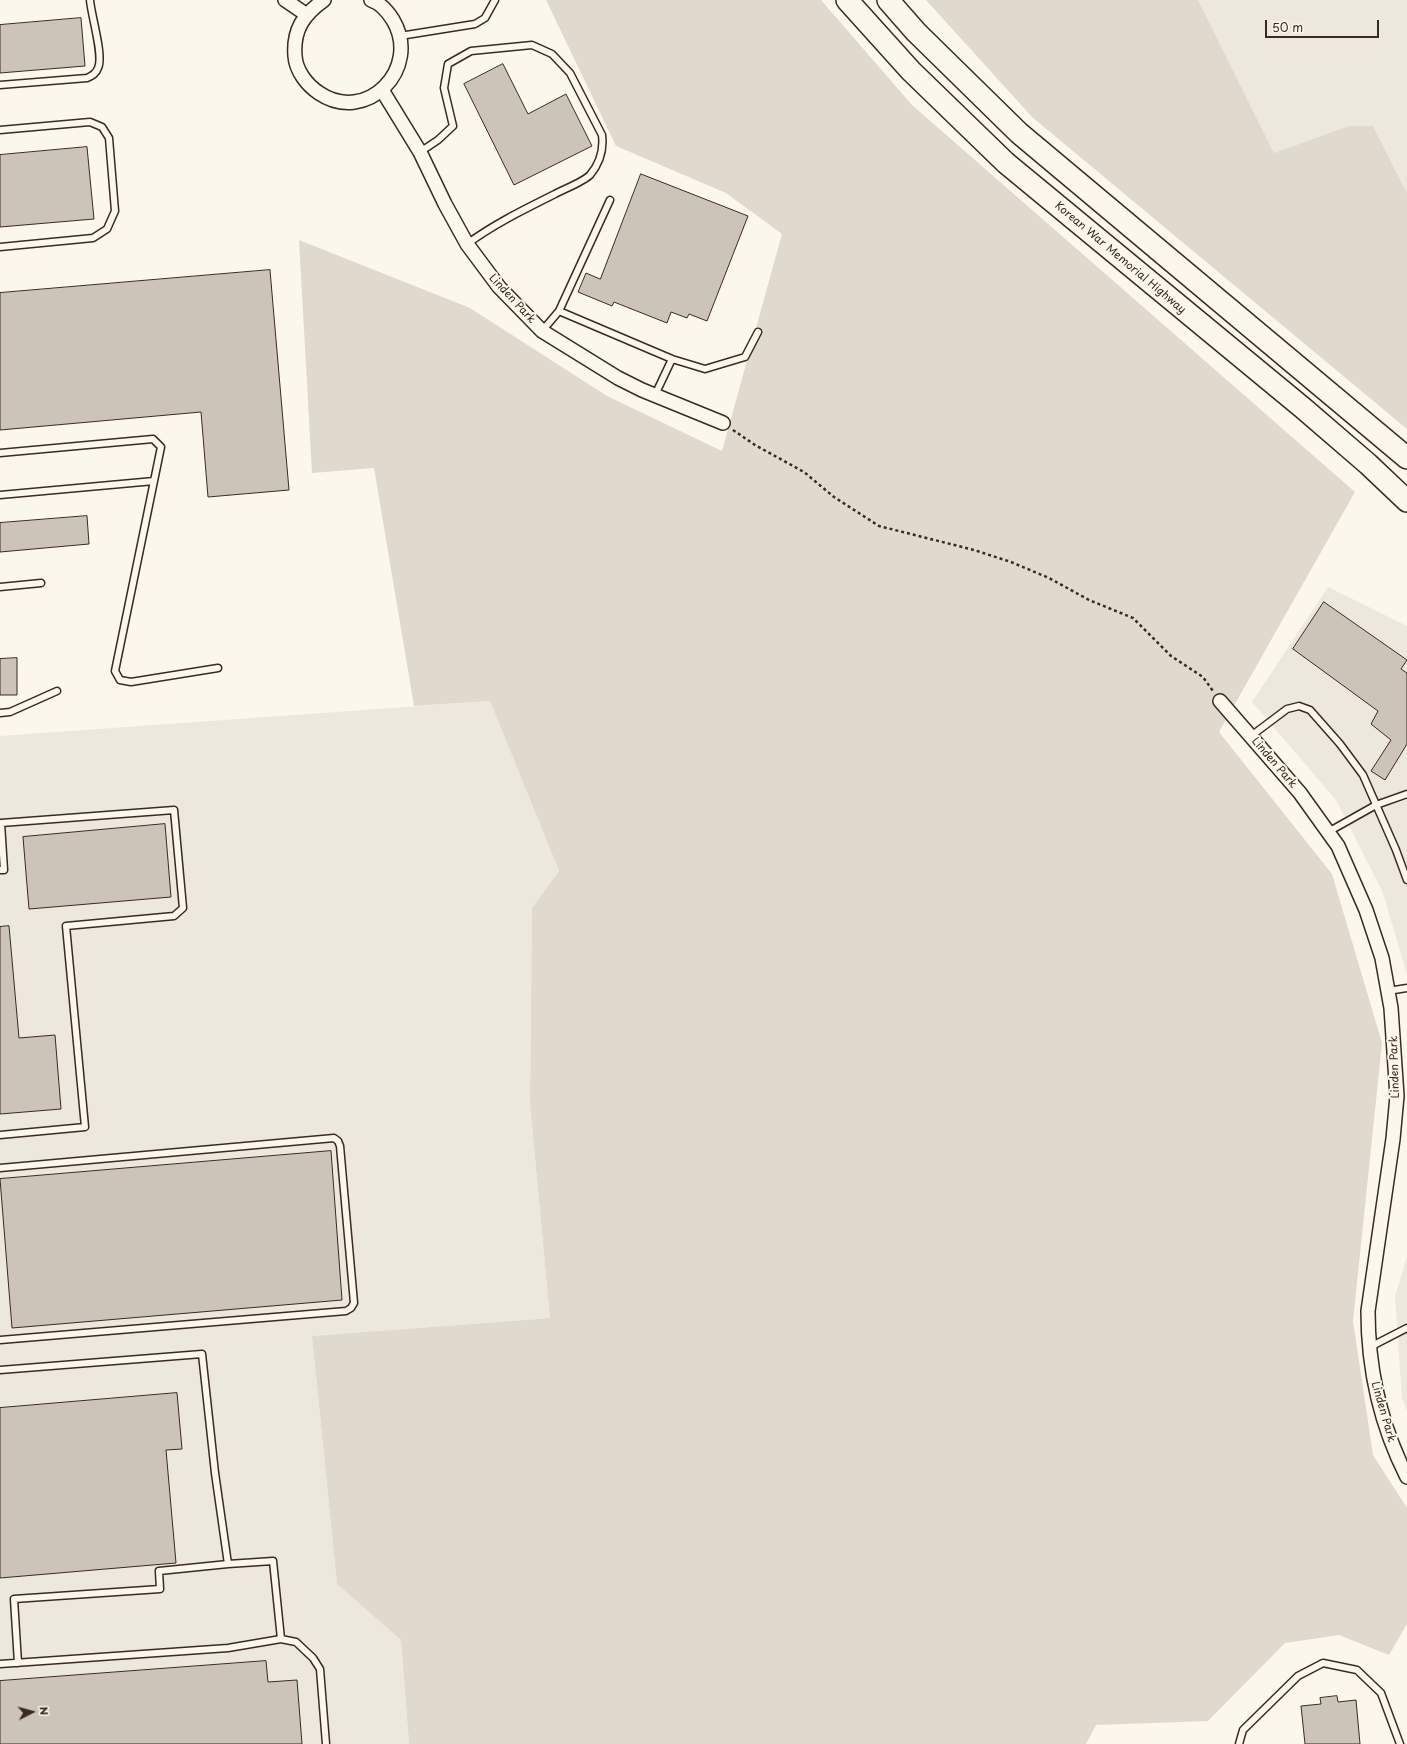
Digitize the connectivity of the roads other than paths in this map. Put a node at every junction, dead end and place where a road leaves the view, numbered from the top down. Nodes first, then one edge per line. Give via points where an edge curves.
1 (90, 0) edge
2 (285, 0) edge
3 (324, 0) edge
4 (371, 0) edge
5 (495, 0) edge
6 (847, 0) edge
7 (888, 0) edge
8 (307, 14) junction
9 (400, 36) junction
10 (0, 85) edge
11 (382, 90) junction
12 (0, 130) edge
13 (420, 152) junction
14 (610, 200) dead end
15 (467, 244) junction
16 (0, 247) edge
17 (559, 311) junction
18 (542, 331) junction
19 (758, 332) dead end
20 (672, 359) junction
21 (656, 396) junction
22 (722, 423) road end
23 (0, 453) edge
24 (1407, 458) edge
25 (154, 481) junction
26 (0, 495) edge
27 (1407, 501) edge
28 (41, 583) dead end
29 (0, 587) edge
30 (218, 668) dead end
31 (57, 691) dead end
32 (1220, 701) road end
33 (0, 713) edge
34 (1251, 736) junction
35 (1407, 794) edge
36 (1376, 805) junction
37 (1328, 832) junction
38 (0, 870) edge
39 (1407, 880) edge
40 (1407, 988) edge
41 (1388, 991) junction
42 (0, 1135) edge
43 (0, 1168) edge
44 (1407, 1328) edge
45 (0, 1340) edge
46 (1369, 1348) junction
47 (0, 1370) edge
48 (1407, 1477) edge
49 (228, 1564) junction
50 (281, 1639) junction
51 (18, 1663) junction
52 (0, 1664) edge
53 (326, 1744) edge
54 (1239, 1744) edge
55 (1400, 1744) edge

1 - 10 lane via 97,37 99,67 94,75 87,78
2 - 8 street
3 - 8 street
4 - 9 street via 389,13
5 - 9 lane via 485,18 475,24
6 - 27 main road, Korean War Memorial Highway via 912,70 1006,163 1302,408
7 - 24 main road via 921,38 1020,133
8 - 11 street via 300,24 295,40 295,58 301,74 311,88 325,97 342,102 360,101
9 - 11 street via 402,47 399,65 391,82
11 - 13 street, Linden Park
12 - 16 lane via 90,122 102,127 109,138 115,211 107,229 93,238
13 - 15 street, Linden Park
13 - 15 lane via 453,126 444,88 448,64 471,51 532,45 552,54 570,73 602,136 603,147 599,163 589,176 504,220
14 - 17 lane
15 - 18 street, Linden Park via 499,287
17 - 18 lane
17 - 20 lane
18 - 21 street, Linden Park via 618,378
19 - 20 lane via 745,357 705,369
20 - 21 lane
21 - 22 street, Linden Park
23 - 25 lane via 153,439 160,447
25 - 26 lane
25 - 30 lane via 115,671 120,680 131,682
28 - 29 lane
31 - 33 lane via 10,712
32 - 34 street, Linden Park
34 - 36 lane via 1287,708 1299,706 1310,710 1363,775
34 - 37 street, Linden Park via 1300,793
35 - 36 lane
36 - 37 lane
36 - 39 lane
37 - 41 street, Linden Park via 1338,846 1366,910 1382,958
38 - 42 lane via 4,870 1,823 174,810 183,908 174,916 66,926 85,1127
40 - 41 lane
41 - 46 street, Linden Park via 1395,1054 1396,1096 1393,1139 1369,1305
43 - 45 lane via 334,1138 340,1146 354,1303 346,1311
44 - 46 lane
46 - 48 street, Linden Park via 1375,1392 1394,1452
47 - 49 lane via 202,1354
49 - 50 lane via 272,1561
49 - 51 lane via 159,1571 160,1588 14,1599
50 - 51 lane via 228,1648
50 - 53 lane via 296,1642 313,1658 320,1669
51 - 52 lane
54 - 55 lane via 1243,1730 1298,1676 1323,1663 1357,1670 1381,1693

